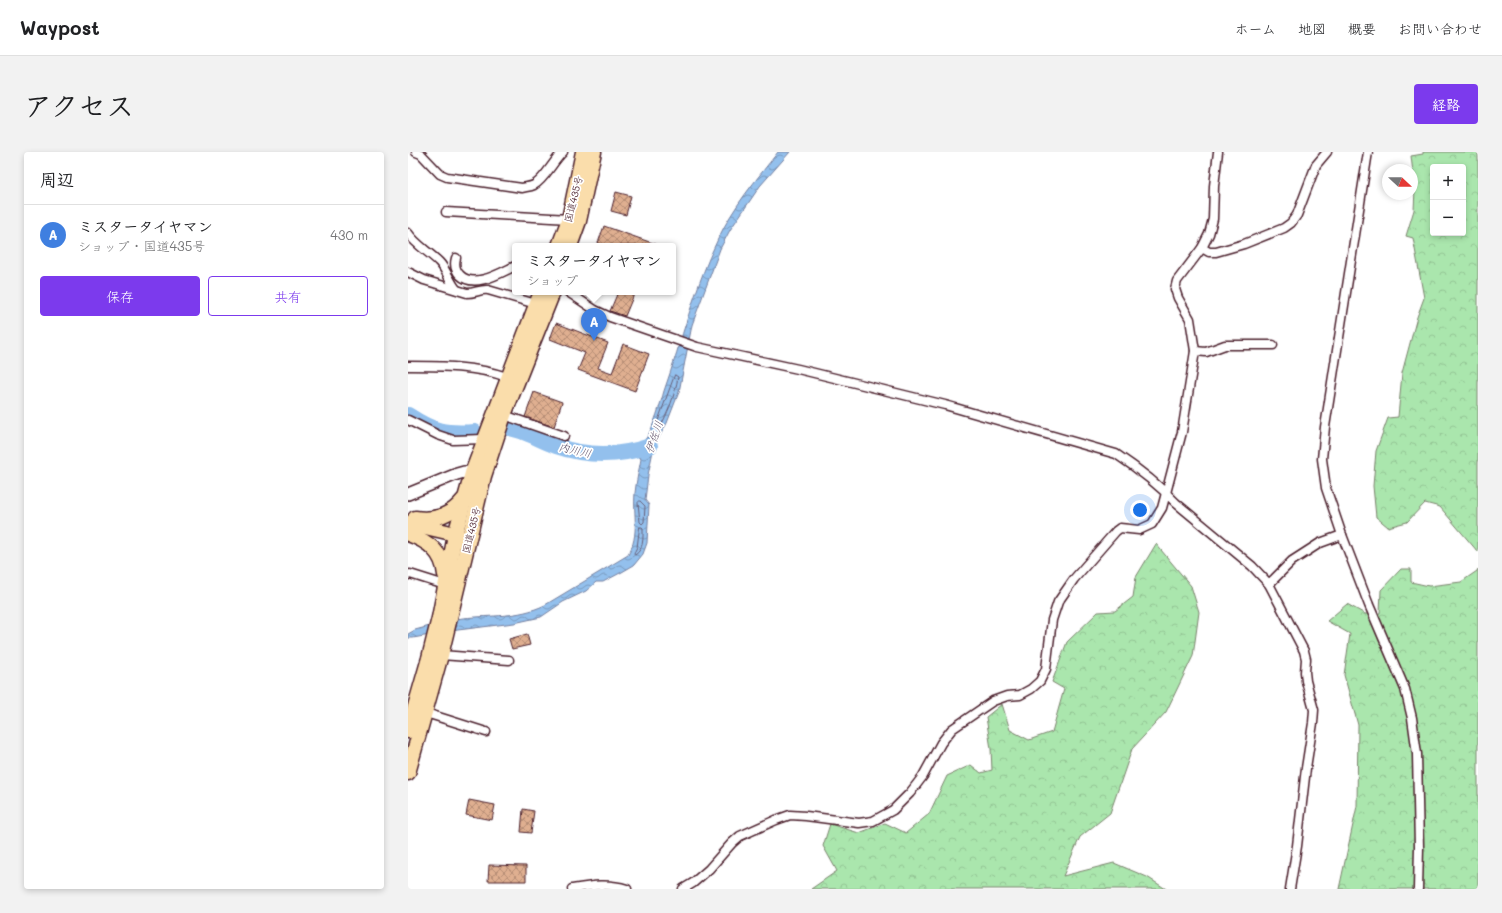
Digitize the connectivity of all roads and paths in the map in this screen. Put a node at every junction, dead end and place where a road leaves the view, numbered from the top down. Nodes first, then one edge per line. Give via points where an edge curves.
1 (416, 152) edge
2 (563, 152) edge
3 (583, 152) edge
4 (594, 152) edge
5 (1218, 152) edge
6 (1327, 152) edge
7 (1368, 152) edge
8 (446, 212) dead end
9 (569, 219) junction
10 (408, 233) edge
11 (560, 243) edge
12 (571, 243) edge
13 (1202, 248) junction
14 (456, 258) dead end
15 (512, 267) edge
16 (408, 272) edge
17 (456, 289) junction
18 (512, 294) edge
19 (520, 295) edge
20 (552, 295) edge
21 (572, 295) edge
22 (539, 298) edge
23 (1273, 345) dead end
24 (1195, 352) junction
25 (408, 366) edge
26 (507, 377) junction
27 (504, 415) junction
28 (408, 420) edge
29 (564, 436) dead end
30 (484, 439) junction
31 (478, 474) junction
32 (1166, 493) junction
33 (408, 494) edge
34 (463, 500) junction
35 (408, 517) edge
36 (408, 523) edge
37 (408, 533) edge
38 (1342, 535) junction
39 (454, 537) junction
40 (468, 541) junction
41 (408, 575) edge
42 (1269, 584) junction
43 (445, 585) junction
44 (445, 617) junction
45 (440, 637) junction
46 (441, 655) junction
47 (510, 660) dead end
48 (426, 713) junction
49 (408, 730) edge
50 (486, 732) dead end
51 (408, 773) edge
52 (572, 889) edge
53 (627, 889) edge
54 (683, 889) edge
55 (1290, 889) edge
56 (1418, 889) edge

1 - 2 street via 440,174 447,177 522,188 533,186 540,180
3 - 9 highway, 国道435号
4 - 12 highway, 国道435号 via 579,220
5 - 13 street via 1213,219
6 - 13 street via 1316,165 1291,223 1244,244 1216,252
7 - 38 street via 1322,459 1326,488
8 - 9 street
9 - 11 highway, 国道435号
10 - 17 street via 440,263
13 - 24 street via 1177,281 1175,289 1190,319
14 - 15 street via 456,271 469,280 488,278
16 - 17 street via 424,280
17 - 18 street via 467,293 483,289
19 - 22 street
20 - 27 highway, 国道435号
21 - 32 street via 610,317 697,347 937,403 1116,454 1135,466
22 - 26 highway, 国道435号
23 - 24 street via 1225,345 1206,352
24 - 32 street via 1182,432
25 - 26 street via 448,366
26 - 30 highway, 国道435号
27 - 29 street
27 - 31 highway, 国道435号
28 - 30 street via 453,440
30 - 31 highway, 国道435号
31 - 33 main road via 457,474
31 - 34 highway, 国道435号
31 - 40 highway, 国道435号
32 - 42 street via 1252,566
32 - 54 street via 1162,508 1152,524 1139,530 1120,528 1116,531 1074,579 1058,602 1052,620 1046,669 1040,680 1020,695 993,701 952,729 941,743 923,776 893,810 873,821 859,823 790,815 776,820 740,836 709,869
34 - 35 highway via 452,511 439,517
34 - 39 highway, 国道435号
36 - 39 highway
37 - 39 highway
37 - 43 highway via 430,544 438,553 444,571
38 - 42 street via 1320,543 1298,558
38 - 56 street via 1405,688 1412,718 1418,754
39 - 40 highway
39 - 43 highway, 国道435号
40 - 44 highway, 国道435号
41 - 43 street
42 - 55 street via 1304,651 1306,681 1314,710
43 - 44 highway, 国道435号
44 - 45 highway, 国道435号
45 - 46 highway, 国道435号
45 - 49 highway, 国道435号
46 - 47 street
46 - 48 highway, 国道435号
48 - 50 street
48 - 51 highway, 国道435号
52 - 53 street via 613,885

